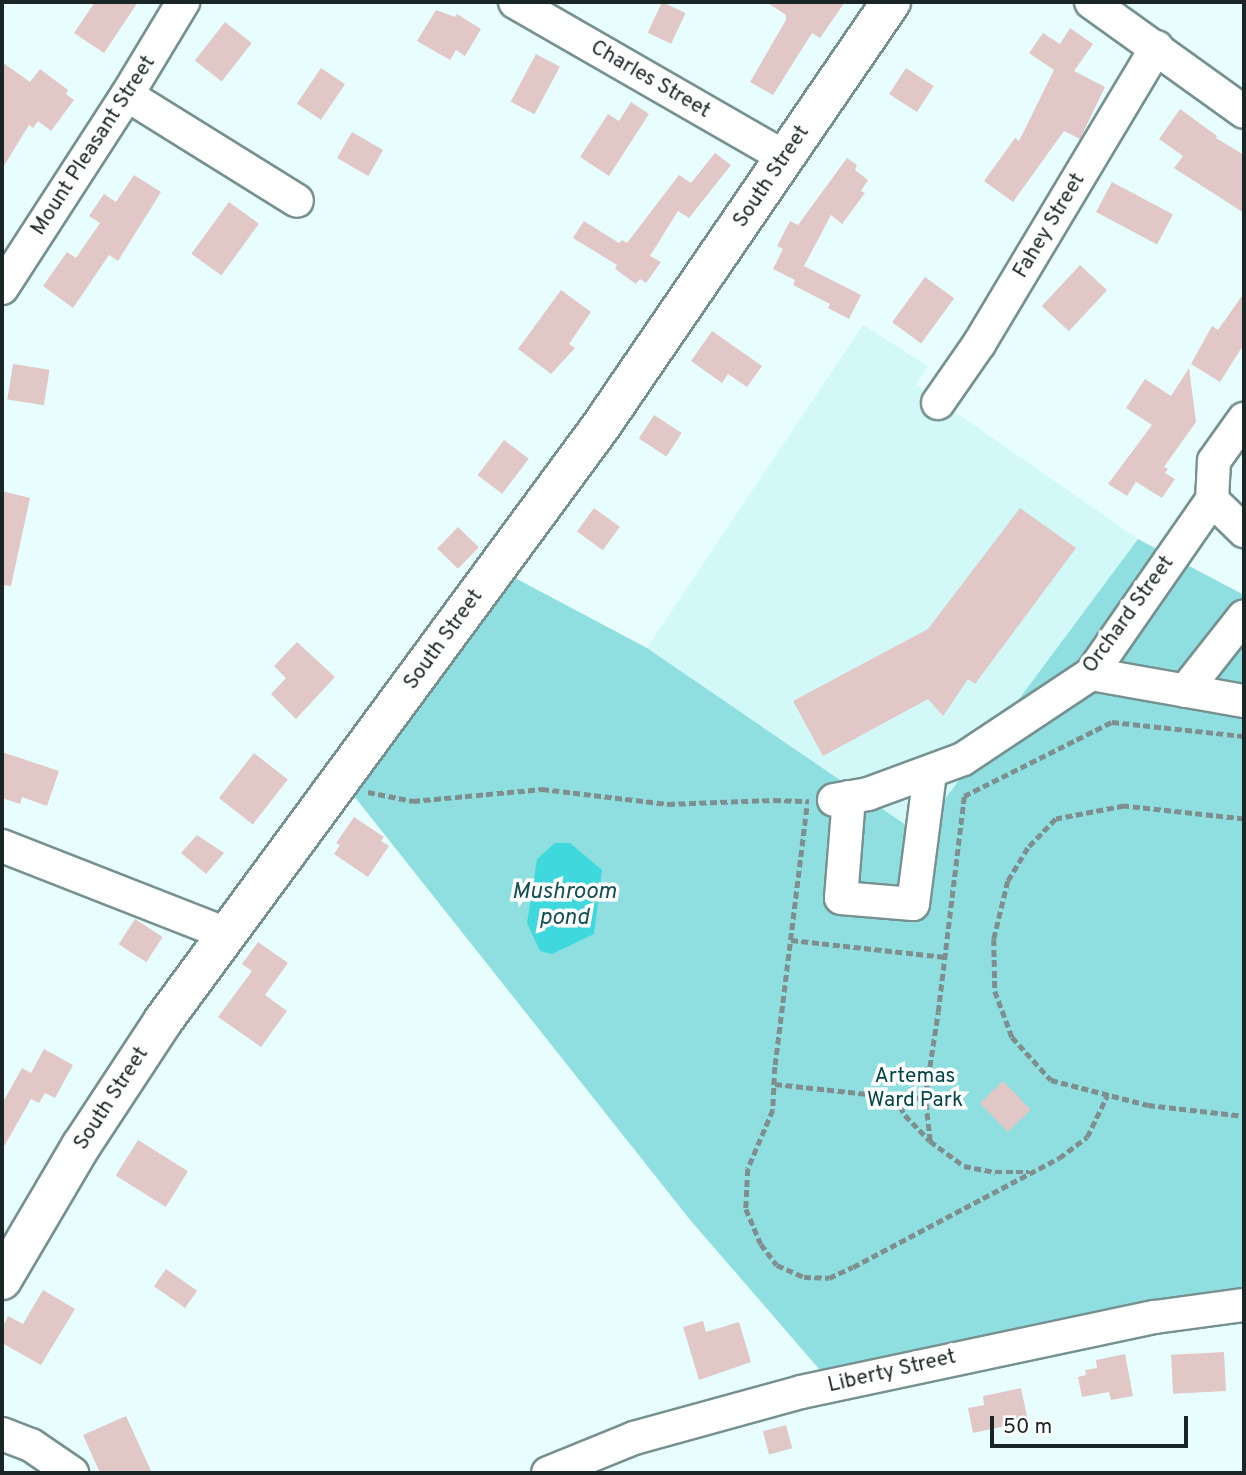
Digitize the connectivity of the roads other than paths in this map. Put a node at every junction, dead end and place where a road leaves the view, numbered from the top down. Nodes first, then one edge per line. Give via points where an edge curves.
1 (183, 2) edge
2 (515, 2) edge
3 (891, 2) edge
4 (1091, 2) edge
5 (1157, 47) junction
6 (127, 95) junction
7 (1244, 112) edge
8 (785, 157) junction
9 (297, 201) dead end
10 (6, 272) edge
11 (938, 403) dead end
12 (1244, 419) edge
13 (1212, 500) junction
14 (1244, 531) edge
15 (1244, 616) edge
16 (1091, 674) junction
17 (1185, 691) junction
18 (1244, 701) edge
19 (930, 773) junction
20 (2, 846) edge
21 (227, 934) junction
22 (2, 1280) edge
23 (1244, 1305) edge
24 (2, 1434) edge
25 (72, 1473) edge
26 (548, 1473) edge

1 - 6 street, Mount Pleasant Street
2 - 8 street, Charles Street
3 - 8 main road, South Street
4 - 5 street
5 - 7 street
5 - 11 street, Fahey Street via 979,344
6 - 9 street
6 - 10 street, Mount Pleasant Street
8 - 21 main road, South Street via 601,426
12 - 13 street via 1214,461
13 - 14 street
13 - 16 street, Orchard Street
15 - 17 street
16 - 17 street
16 - 19 street, Orchard Street via 963,759
17 - 18 street
19 - 19 street, Orchard Street via 830,799 841,898 913,904
20 - 21 street
21 - 22 main road, South Street via 125,1077
23 - 26 street, Liberty Street via 1142,1320 801,1392 634,1438
24 - 25 street via 31,1445

